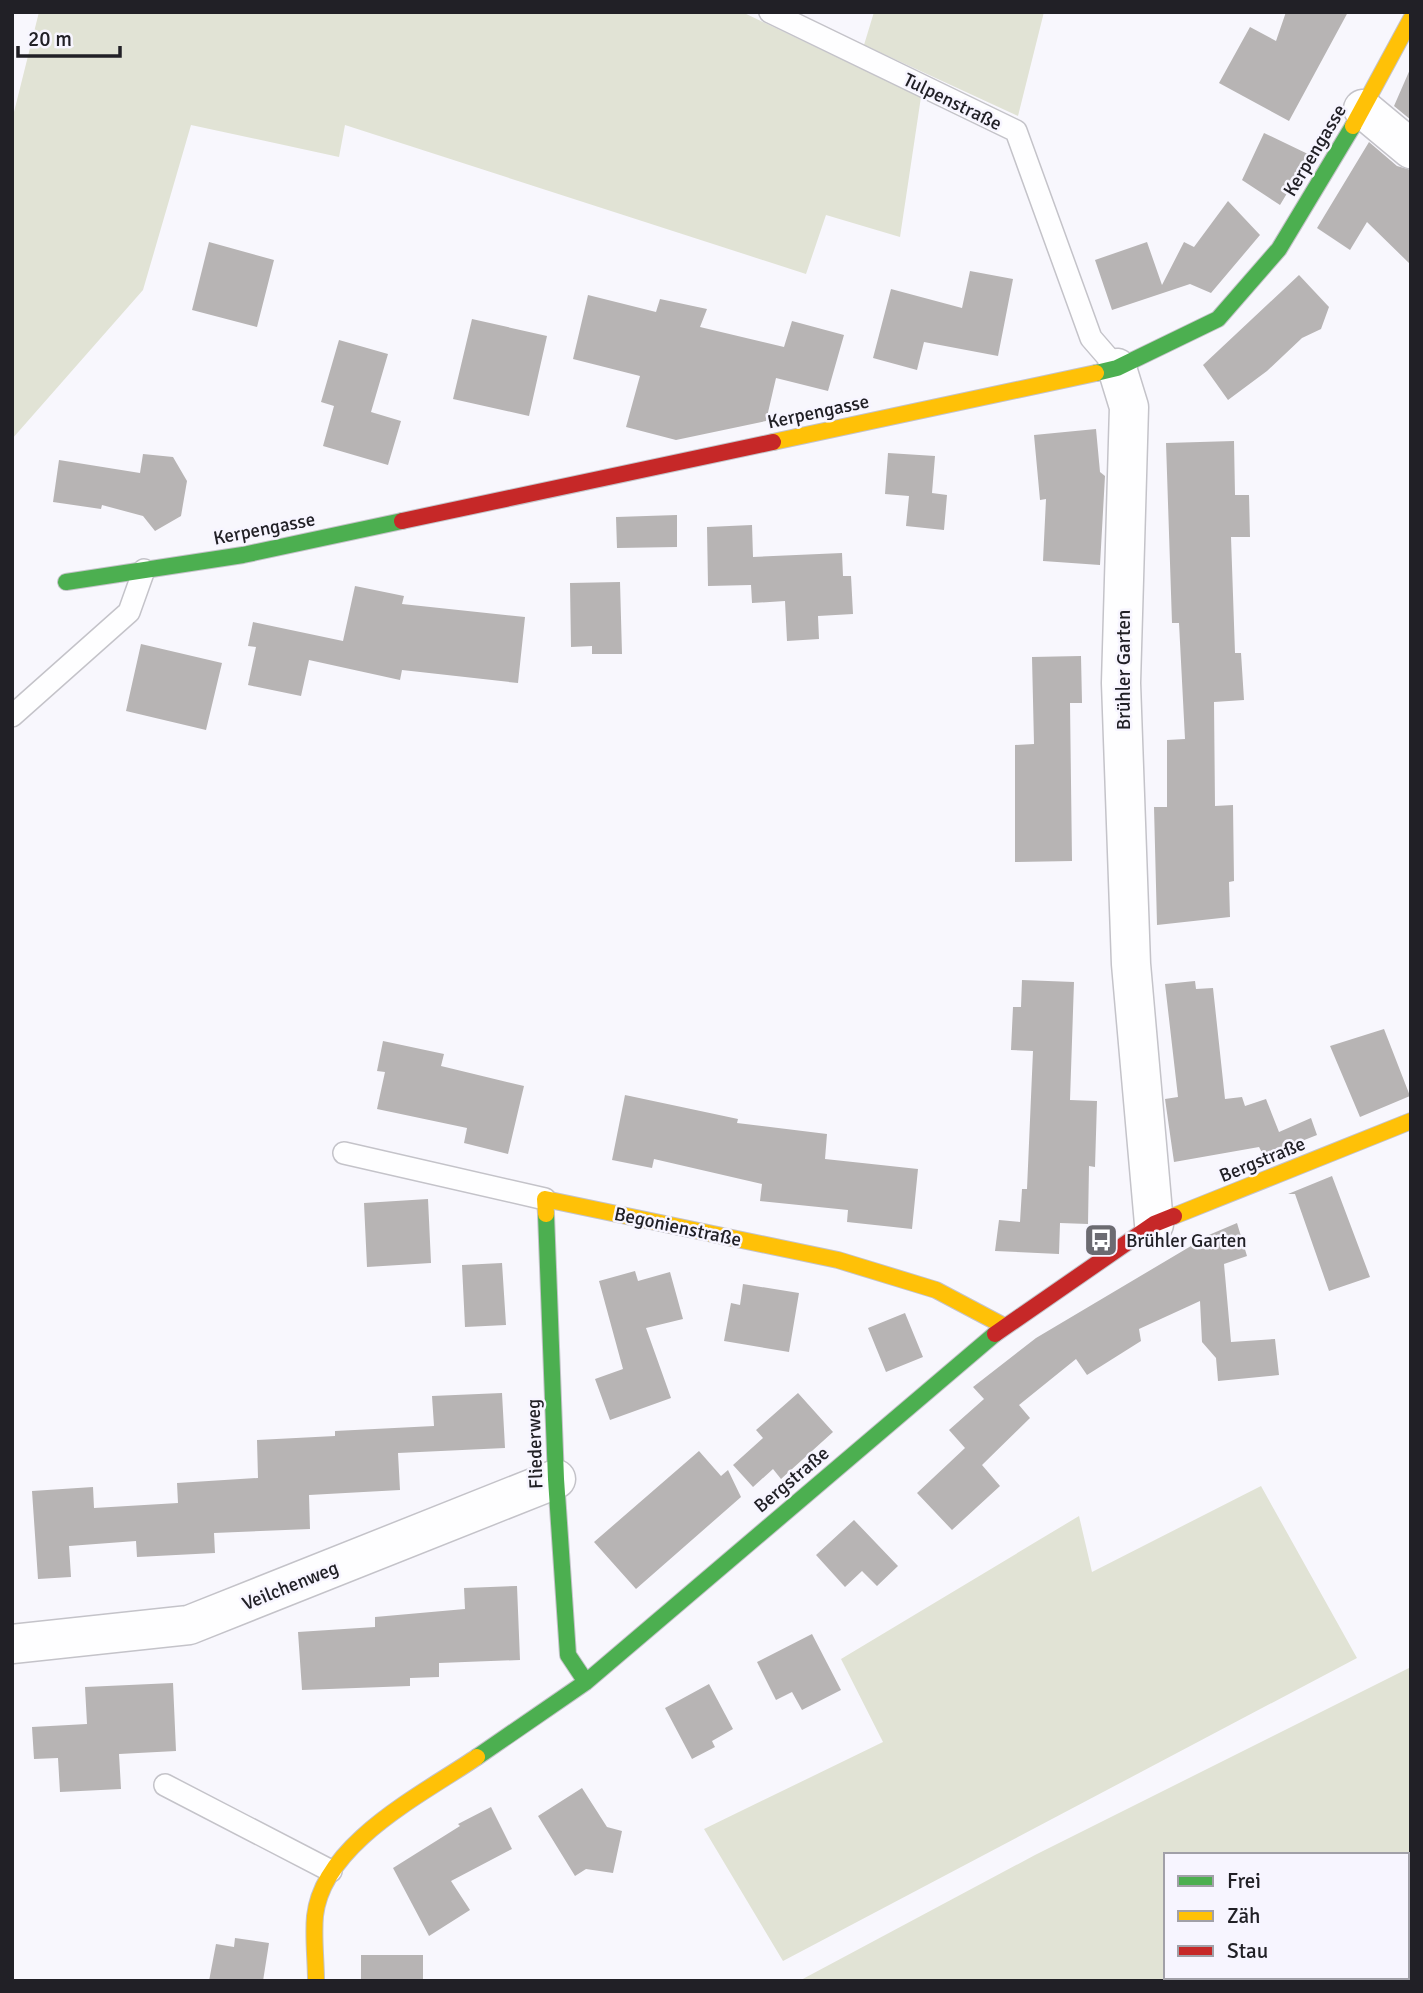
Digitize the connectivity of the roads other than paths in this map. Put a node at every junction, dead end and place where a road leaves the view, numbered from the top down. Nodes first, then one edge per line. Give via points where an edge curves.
1 (770, 12) edge
2 (1411, 19) edge
3 (1363, 109) junction
4 (1411, 149) edge
5 (1117, 368) junction
6 (144, 570) junction
7 (66, 582) dead end
8 (12, 716) edge
9 (1411, 1121) edge
10 (344, 1153) dead end
11 (545, 1199) junction
12 (1154, 1224) junction
13 (1004, 1325) junction
14 (556, 1479) junction
15 (12, 1644) edge
16 (586, 1682) junction
17 (165, 1785) dead end
18 (331, 1871) junction
19 (316, 1981) edge

1 - 5 lane, Tulpenstraße via 1016,131 1091,338
2 - 3 street, Kerpengasse
3 - 4 street
3 - 5 street, Kerpengasse via 1279,248 1218,319
5 - 6 street, Kerpengasse via 243,555
5 - 12 street, Brühler Garten via 1129,407 1121,683 1131,964
6 - 7 street, Kerpengasse
6 - 8 lane via 129,612
9 - 12 street, Bergstraße
10 - 11 lane, Begonienstraße
11 - 13 street, Begonienstraße via 838,1260 936,1290
11 - 14 street, Fliederweg
12 - 13 street, Bergstraße
13 - 16 street, Bergstraße
14 - 15 street, Veilchenweg via 189,1625
14 - 16 street, Fliederweg via 568,1655
16 - 18 street, Bergstraße via 362,1836
17 - 18 lane
18 - 19 street, Bergstraße via 315,1914

